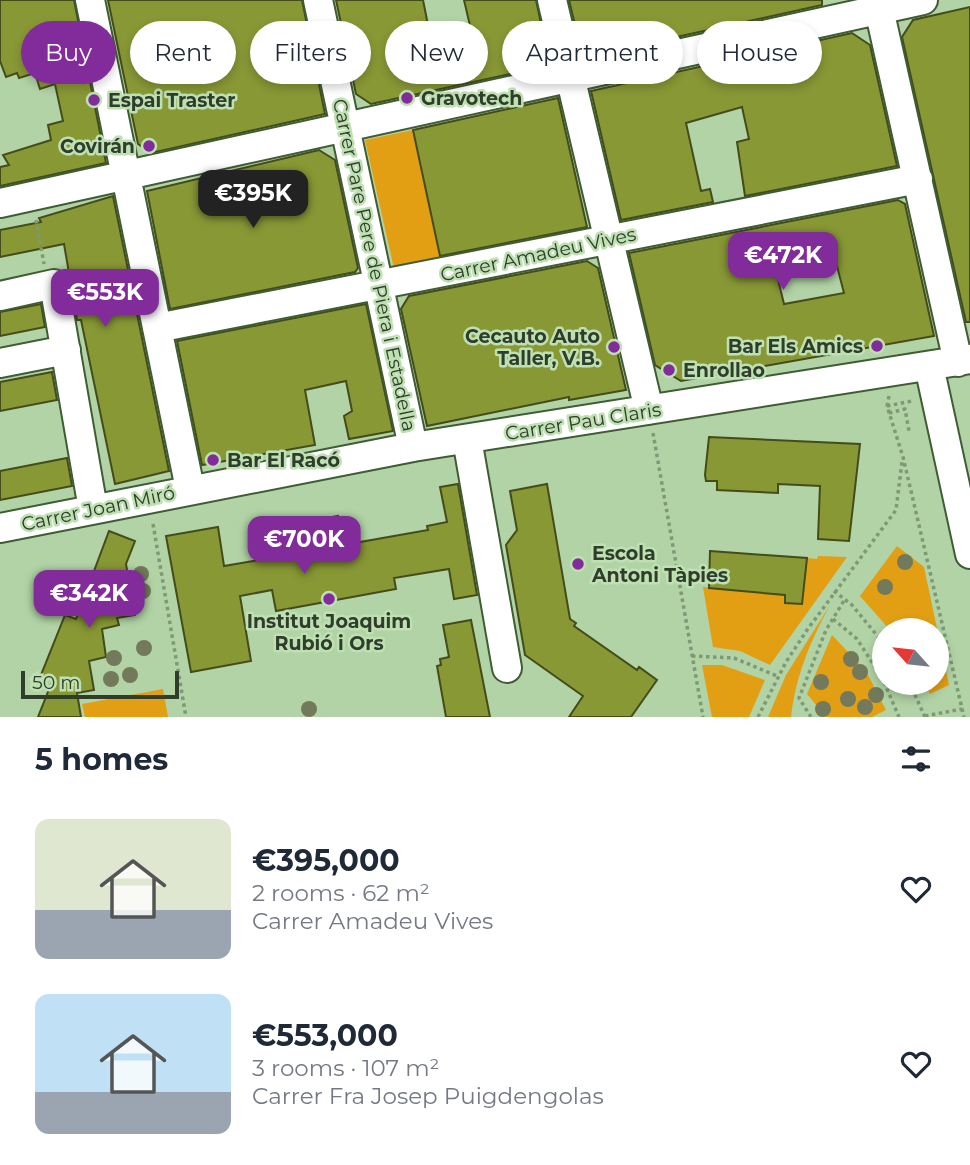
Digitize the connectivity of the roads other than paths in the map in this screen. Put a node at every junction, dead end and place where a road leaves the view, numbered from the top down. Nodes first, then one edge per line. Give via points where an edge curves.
1 (90, 0) edge
2 (318, 0) edge
3 (552, 0) edge
4 (923, 0) edge
5 (878, 5) edge
6 (557, 21) edge
7 (683, 51) edge
8 (541, 84) edge
9 (571, 84) edge
10 (345, 125) junction
11 (126, 178) junction
12 (918, 179) junction
13 (0, 203) edge
14 (607, 240) junction
15 (380, 287) junction
16 (0, 296) edge
17 (157, 328) junction
18 (66, 350) junction
19 (964, 361) edge
20 (0, 363) edge
21 (929, 366) junction
22 (649, 410) junction
23 (467, 439) junction
24 (414, 447) junction
25 (194, 488) junction
26 (93, 509) junction
27 (0, 528) edge
28 (970, 554) edge
29 (507, 668) dead end

1 - 11 street
2 - 10 street, Carrer Pare Pere de Piera i Estadella
3 - 6 street
4 - 5 street
5 - 7 street
5 - 12 street
8 - 10 street
9 - 14 street
10 - 11 street
10 - 15 street, Carrer Pare Pere de Piera i Estadella
11 - 13 street
11 - 17 street
12 - 14 street, Carrer Amadeu Vives
12 - 19 street
14 - 15 street, Carrer Amadeu Vives
14 - 22 street
15 - 17 street, Carrer Amadeu Vives
15 - 24 street, Carrer Pare Pere de Piera i Estadella
16 - 18 street via 49,273
17 - 25 street
18 - 20 street
18 - 26 street
19 - 21 street, Carrer Pau Claris
21 - 22 street, Carrer Pau Claris
21 - 28 street
22 - 23 street, Carrer Pau Claris
23 - 24 street, Carrer Pau Claris
23 - 29 street
24 - 25 street, Carrer Pau Claris
25 - 26 street, Carrer Joan Miró
26 - 27 street, Carrer Joan Miró

